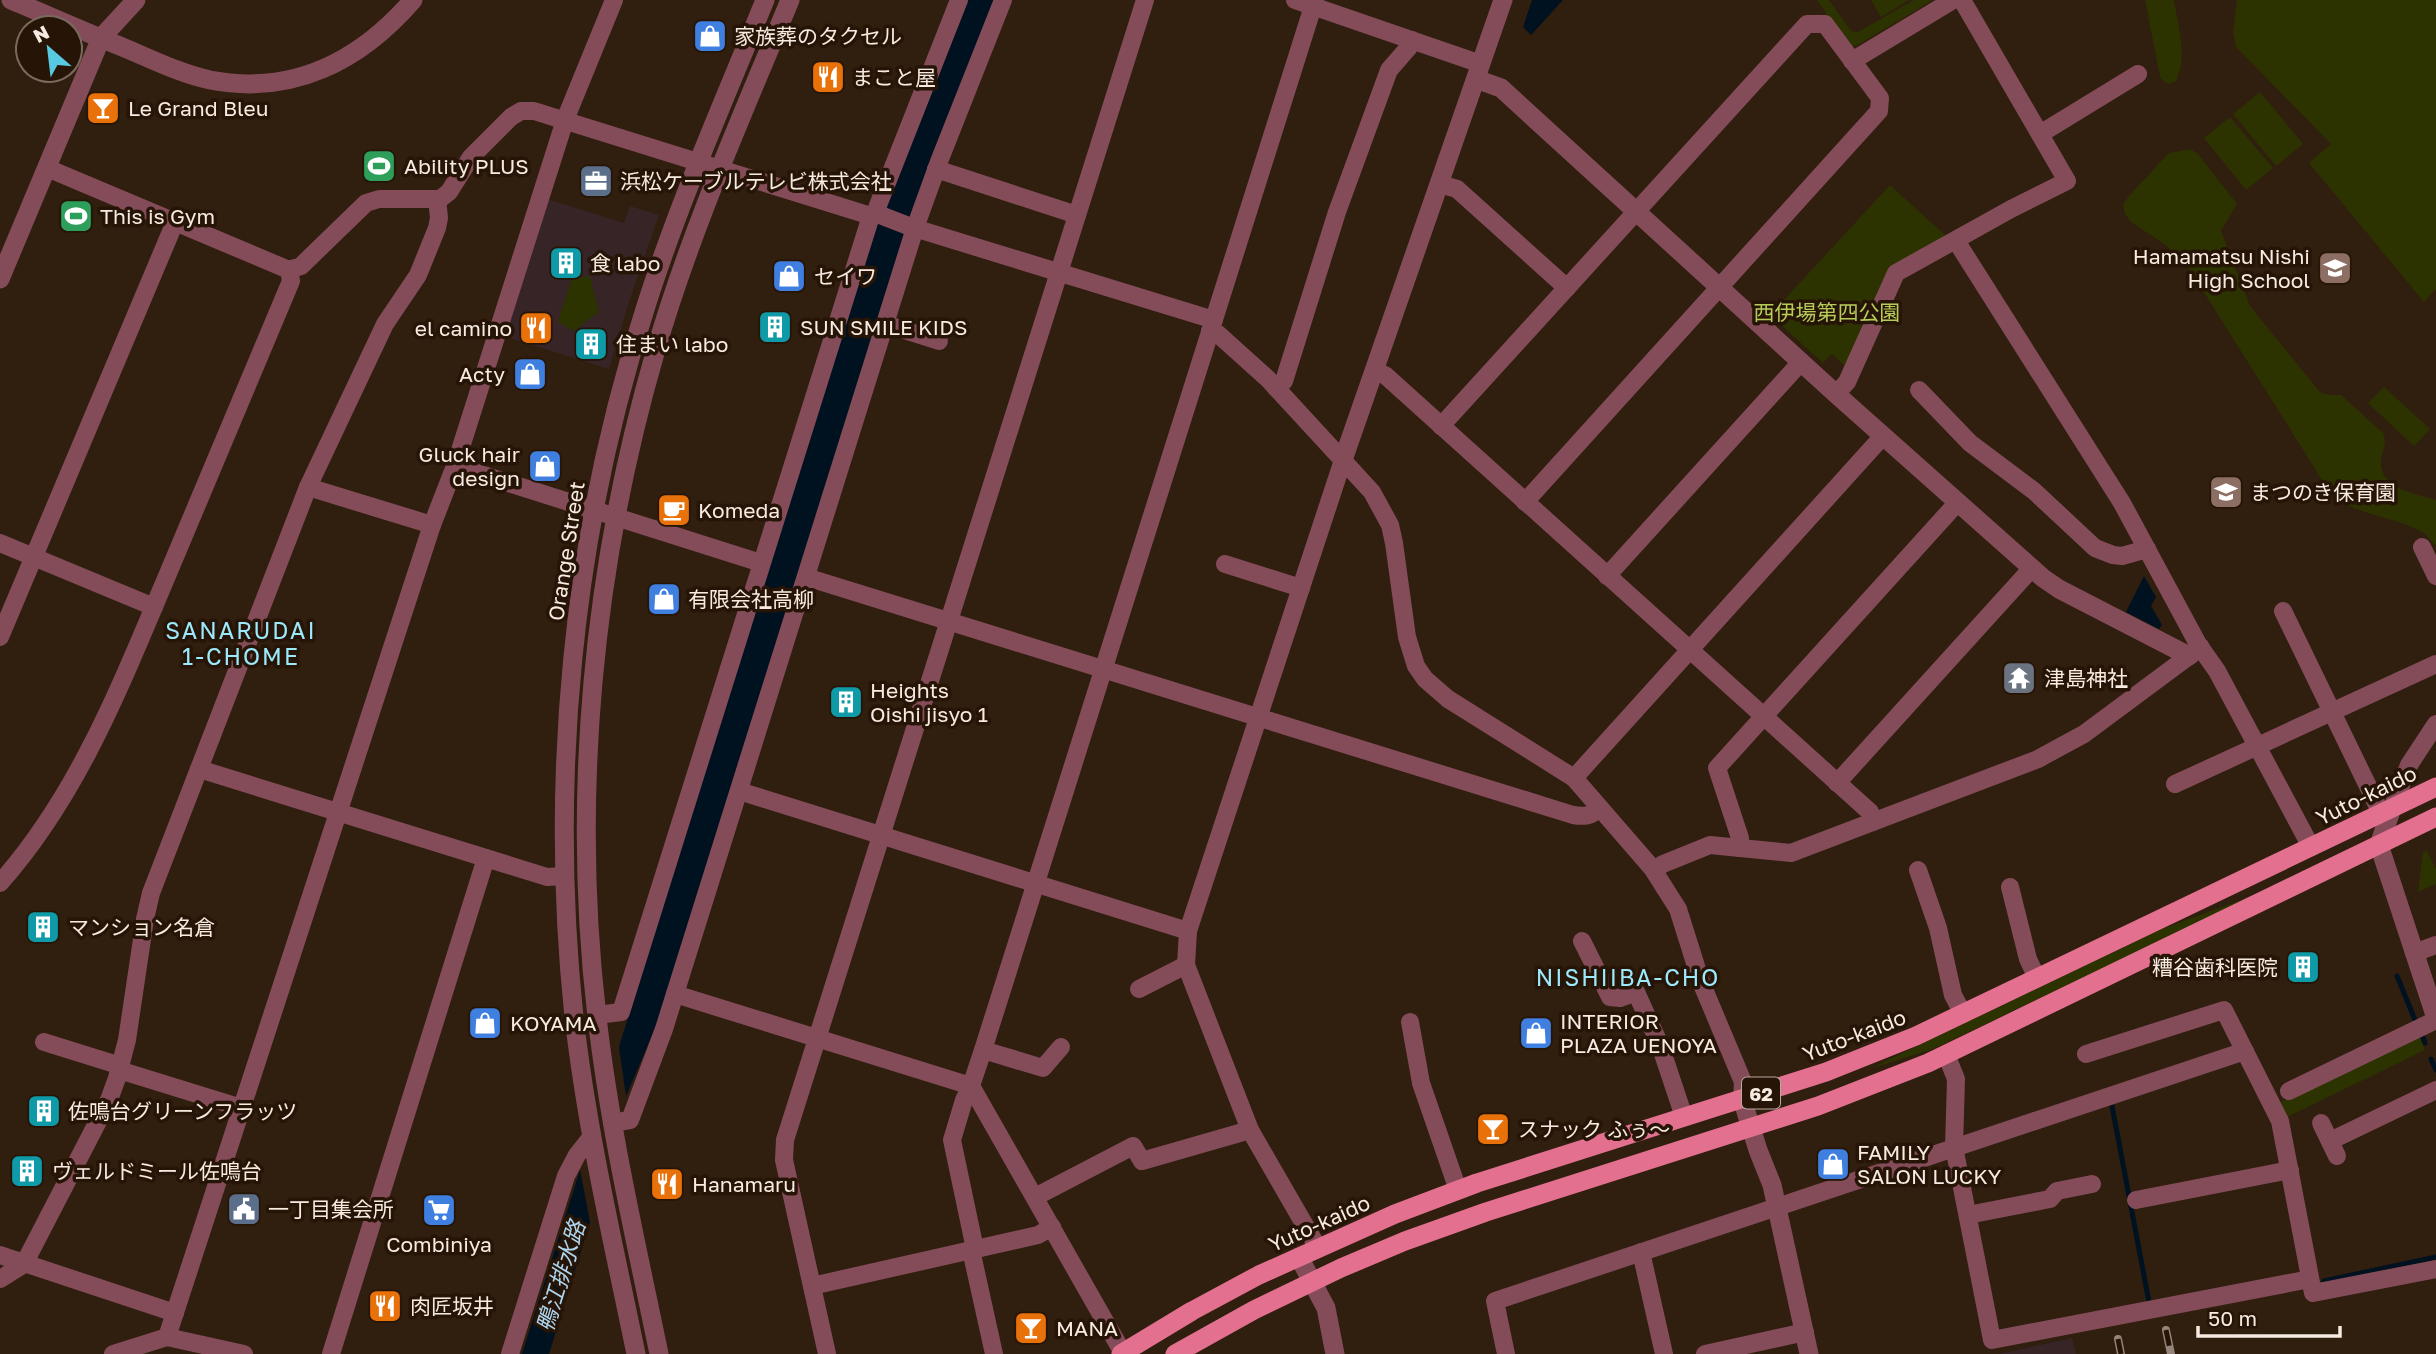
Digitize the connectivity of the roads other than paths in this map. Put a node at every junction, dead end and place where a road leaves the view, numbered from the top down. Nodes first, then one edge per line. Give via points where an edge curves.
1 (11, 0) edge
2 (136, 0) edge
3 (413, 0) edge
4 (614, 0) edge
5 (765, 0) edge
6 (790, 0) edge
7 (959, 0) edge
8 (1003, 0) edge
9 (1145, 0) edge
10 (1295, 0) edge
11 (1503, 0) edge
12 (1953, 0) edge
13 (1962, 0) edge
14 (1314, 3) edge
15 (101, 38) junction
16 (1412, 40) junction
17 (1852, 61) junction
18 (1479, 72) junction
19 (2138, 74) dead end
20 (565, 120) junction
21 (2040, 134) junction
22 (699, 162) junction
23 (47, 167) junction
24 (721, 169) junction
25 (936, 169) junction
26 (1440, 184) junction
27 (437, 199) junction
28 (1636, 211) junction
29 (875, 214) junction
30 (1077, 215) junction
31 (175, 222) junction
32 (913, 227) junction
33 (1961, 247) dead end
34 (289, 270) junction
35 (1059, 272) junction
36 (0, 279) edge
37 (1719, 287) junction
38 (1567, 288) junction
39 (885, 324) junction
40 (1212, 326) junction
41 (939, 341) dead end
42 (1801, 362) junction
43 (1375, 371) junction
44 (1276, 388) junction
45 (1919, 390) dead end
46 (1836, 394) junction
47 (1441, 426) junction
48 (1883, 436) junction
49 (1343, 460) junction
50 (455, 466) junction
51 (308, 487) junction
52 (1525, 502) junction
53 (1958, 502) junction
54 (595, 509) junction
55 (616, 516) junction
56 (432, 525) junction
57 (0, 543) edge
58 (2423, 547) dead end
59 (2147, 550) junction
60 (33, 557) junction
61 (761, 563) junction
62 (1225, 564) dead end
63 (2032, 568) junction
64 (1607, 576) junction
65 (2436, 576) edge
66 (806, 577) junction
67 (1301, 588) junction
68 (154, 607) junction
69 (2283, 611) dead end
70 (949, 621) junction
71 (0, 636) edge
72 (1690, 650) junction
73 (2194, 651) junction
74 (2436, 664) edge
75 (1103, 669) junction
76 (2333, 711) junction
77 (1763, 716) junction
78 (1258, 717) junction
79 (2436, 723) edge
80 (2258, 746) junction
81 (199, 769) junction
82 (1574, 778) junction
83 (1837, 783) junction
84 (2175, 784) dead end
85 (2436, 787) edge
86 (739, 791) junction
87 (1600, 808) junction
88 (2387, 811) junction
89 (339, 813) junction
90 (2436, 817) edge
91 (1873, 822) junction
92 (881, 835) junction
93 (2379, 845) junction
94 (2311, 847) junction
95 (1739, 848) junction
96 (486, 858) junction
97 (1654, 870) junction
98 (1918, 870) dead end
99 (565, 876) junction
100 (0, 883) edge
101 (1036, 883) junction
102 (2010, 887) dead end
103 (1188, 931) junction
104 (1582, 941) dead end
105 (2436, 945) edge
106 (2414, 953) junction
107 (1186, 965) junction
108 (2036, 978) junction
109 (1139, 989) dead end
110 (675, 994) junction
111 (1963, 1014) junction
112 (597, 1015) junction
113 (2436, 1019) edge
114 (1410, 1022) dead end
115 (817, 1038) junction
116 (44, 1042) dead end
117 (1061, 1047) dead end
118 (983, 1050) junction
119 (2245, 1051) junction
120 (1946, 1054) junction
121 (2086, 1054) dead end
122 (120, 1068) junction
123 (971, 1086) junction
124 (2436, 1090) edge
125 (2289, 1091) dead end
126 (1742, 1099) junction
127 (242, 1108) junction
128 (1684, 1117) junction
129 (612, 1123) junction
130 (2321, 1123) dead end
131 (1751, 1127) junction
132 (1250, 1130) junction
133 (592, 1136) junction
134 (1954, 1147) junction
135 (2290, 1170) junction
136 (2092, 1184) dead end
137 (1458, 1190) junction
138 (1035, 1197) junction
139 (2136, 1200) dead end
140 (1777, 1206) junction
141 (1968, 1215) junction
142 (1052, 1227) junction
143 (1318, 1248) junction
144 (973, 1250) junction
145 (1641, 1252) junction
146 (0, 1255) edge
147 (1299, 1257) junction
148 (24, 1264) junction
149 (2436, 1269) edge
150 (0, 1279) edge
151 (2310, 1279) junction
152 (1312, 1282) junction
153 (812, 1286) junction
154 (175, 1313) junction
155 (1805, 1332) junction
156 (167, 1337) junction
157 (1122, 1353) edge
158 (113, 1354) edge
159 (244, 1354) edge
160 (331, 1354) edge
161 (510, 1354) edge
162 (636, 1354) edge
163 (659, 1354) edge
164 (827, 1354) edge
165 (994, 1354) edge
166 (1175, 1354) edge
167 (1335, 1354) edge
168 (1506, 1354) edge
169 (1664, 1354) edge
170 (1704, 1354) edge
171 (1809, 1354) edge

1 - 15 street
2 - 15 street
3 - 15 street via 379,36 349,57 316,72 281,80 209,79
4 - 20 street
5 - 22 street, Orange Street
6 - 24 street, Orange Street
7 - 29 street
8 - 25 street
9 - 30 street
10 - 14 street
11 - 18 street
12 - 17 street
13 - 21 street
14 - 16 street
14 - 40 street
15 - 23 street
16 - 18 street
16 - 44 street via 1389,70 1337,212 1284,381
17 - 28 street via 1825,24 1807,24
17 - 37 street via 1880,98 1879,111
18 - 26 street
18 - 28 street
19 - 21 street
20 - 22 street
20 - 27 street via 534,111 516,113
20 - 50 street
21 - 46 street via 2067,181 1896,273 1847,382
22 - 24 street
22 - 54 street, Orange Street via 634,345
23 - 31 street
23 - 36 street
24 - 29 street
24 - 55 street, Orange Street via 667,313
25 - 30 street
25 - 32 street
26 - 38 street via 1457,189
26 - 43 street
27 - 34 street via 366,202 301,266
27 - 51 street via 437,228 418,275 385,324
28 - 37 street
28 - 38 street
29 - 32 street
29 - 61 street
30 - 35 street
31 - 34 street
31 - 60 street
32 - 35 street
32 - 39 street
33 - 59 street
34 - 68 street via 291,281
35 - 40 street
35 - 70 street
37 - 42 street
37 - 52 street
38 - 47 street
39 - 41 street
39 - 66 street
40 - 44 street
40 - 75 street
42 - 46 street
42 - 64 street
43 - 47 street
43 - 49 street
44 - 49 street
45 - 59 street via 1970,443 2034,491 2095,548 2122,556
46 - 48 street
47 - 52 street
48 - 53 street
48 - 72 street
49 - 67 street
49 - 82 street via 1372,492 1390,525 1407,637 1425,679 1448,699
50 - 54 street
50 - 56 street
51 - 56 street
51 - 81 street
52 - 64 street
53 - 63 street
53 - 77 street
54 - 55 street
54 - 99 street, Orange Street via 569,698
55 - 61 street
55 - 112 street, Orange Street via 595,661 588,779 588,884
56 - 89 street
57 - 60 street
58 - 65 street
59 - 73 street
60 - 68 street
60 - 71 street
61 - 112 street via 621,1012
62 - 67 street
63 - 73 street via 2059,590
63 - 83 street
64 - 72 street
66 - 70 street
66 - 86 street
67 - 78 street
68 - 100 street via 81,768 35,841
69 - 76 street
70 - 75 street
70 - 92 street
72 - 77 street
72 - 82 street
73 - 80 street via 2217,671
73 - 91 street via 2061,748
74 - 76 street
75 - 78 street
75 - 101 street
76 - 80 street
76 - 88 street
77 - 83 street
77 - 95 street via 1717,768 1740,838
78 - 87 street via 1573,815 1592,815
78 - 103 street
79 - 88 street
80 - 84 street
80 - 94 street
81 - 89 street
81 - 122 street via 147,905
82 - 87 street
83 - 91 street via 1870,812
85 - 88 main road, Yuto-kaido / 62
86 - 92 street
86 - 110 street
87 - 97 street
88 - 93 street
88 - 94 main road, Yuto-kaido / 62
89 - 96 street
89 - 127 street
90 - 93 main road, 62
91 - 95 street via 1791,853
92 - 101 street
92 - 115 street
93 - 106 street
93 - 120 main road, 62
94 - 108 main road, Yuto-kaido / 62
95 - 97 street via 1710,845
96 - 99 street via 547,877
96 - 160 street
97 - 126 street via 1687,931 1701,982 1743,1082
98 - 111 street via 1938,928 1953,995
99 - 133 street, Orange Street via 575,1018
101 - 103 street
101 - 118 street
102 - 108 street
103 - 107 street
104 - 128 street via 1610,997 1636,992
105 - 106 street
106 - 113 street
107 - 109 street
107 - 132 street
108 - 111 main road, Yuto-kaido / 62
110 - 115 street
110 - 129 street via 630,1120
111 - 126 main road, Yuto-kaido / 62 via 1845,1065
112 - 129 street, Orange Street
113 - 125 street via 2305,1073
114 - 137 street via 1421,1083
115 - 123 street
115 - 153 street via 783,1150
116 - 122 street
117 - 118 street via 1043,1068
118 - 123 street
119 - 121 street via 2224,1010
119 - 134 street
119 - 135 street via 2280,1121
120 - 131 main road, 62 via 1855,1093
120 - 134 street via 1956,1079
122 - 127 street
122 - 148 street
123 - 138 street
123 - 144 street via 952,1140
124 - 130 street via 2334,1149
126 - 128 main road, Yuto-kaido / 62
126 - 131 street
127 - 154 street
128 - 137 main road, Yuto-kaido / 62
129 - 163 street, Orange Street
131 - 140 street
131 - 152 main road, 62 via 1446,1226
132 - 138 street via 1142,1161 1133,1146
132 - 143 street
133 - 161 street via 566,1176
133 - 162 street, Orange Street
134 - 140 street
134 - 141 street
135 - 139 street
135 - 151 street
136 - 141 street via 2057,1191 2050,1199
137 - 143 main road, Yuto-kaido / 62
138 - 142 street
140 - 145 street
140 - 155 street
141 - 151 street via 1992,1339
142 - 144 street via 1038,1235
142 - 157 street
143 - 147 main road, Yuto-kaido / 62
144 - 153 street
144 - 165 street
145 - 168 street via 1495,1301
145 - 169 street
146 - 148 street
147 - 152 street
147 - 157 main road, Yuto-kaido / 62 via 1192,1311
148 - 150 street
148 - 154 street
149 - 151 street via 2313,1293
152 - 166 main road, 62
152 - 167 street via 1326,1308
153 - 164 street
154 - 156 street
155 - 170 street
155 - 171 street
156 - 158 street
156 - 159 street

